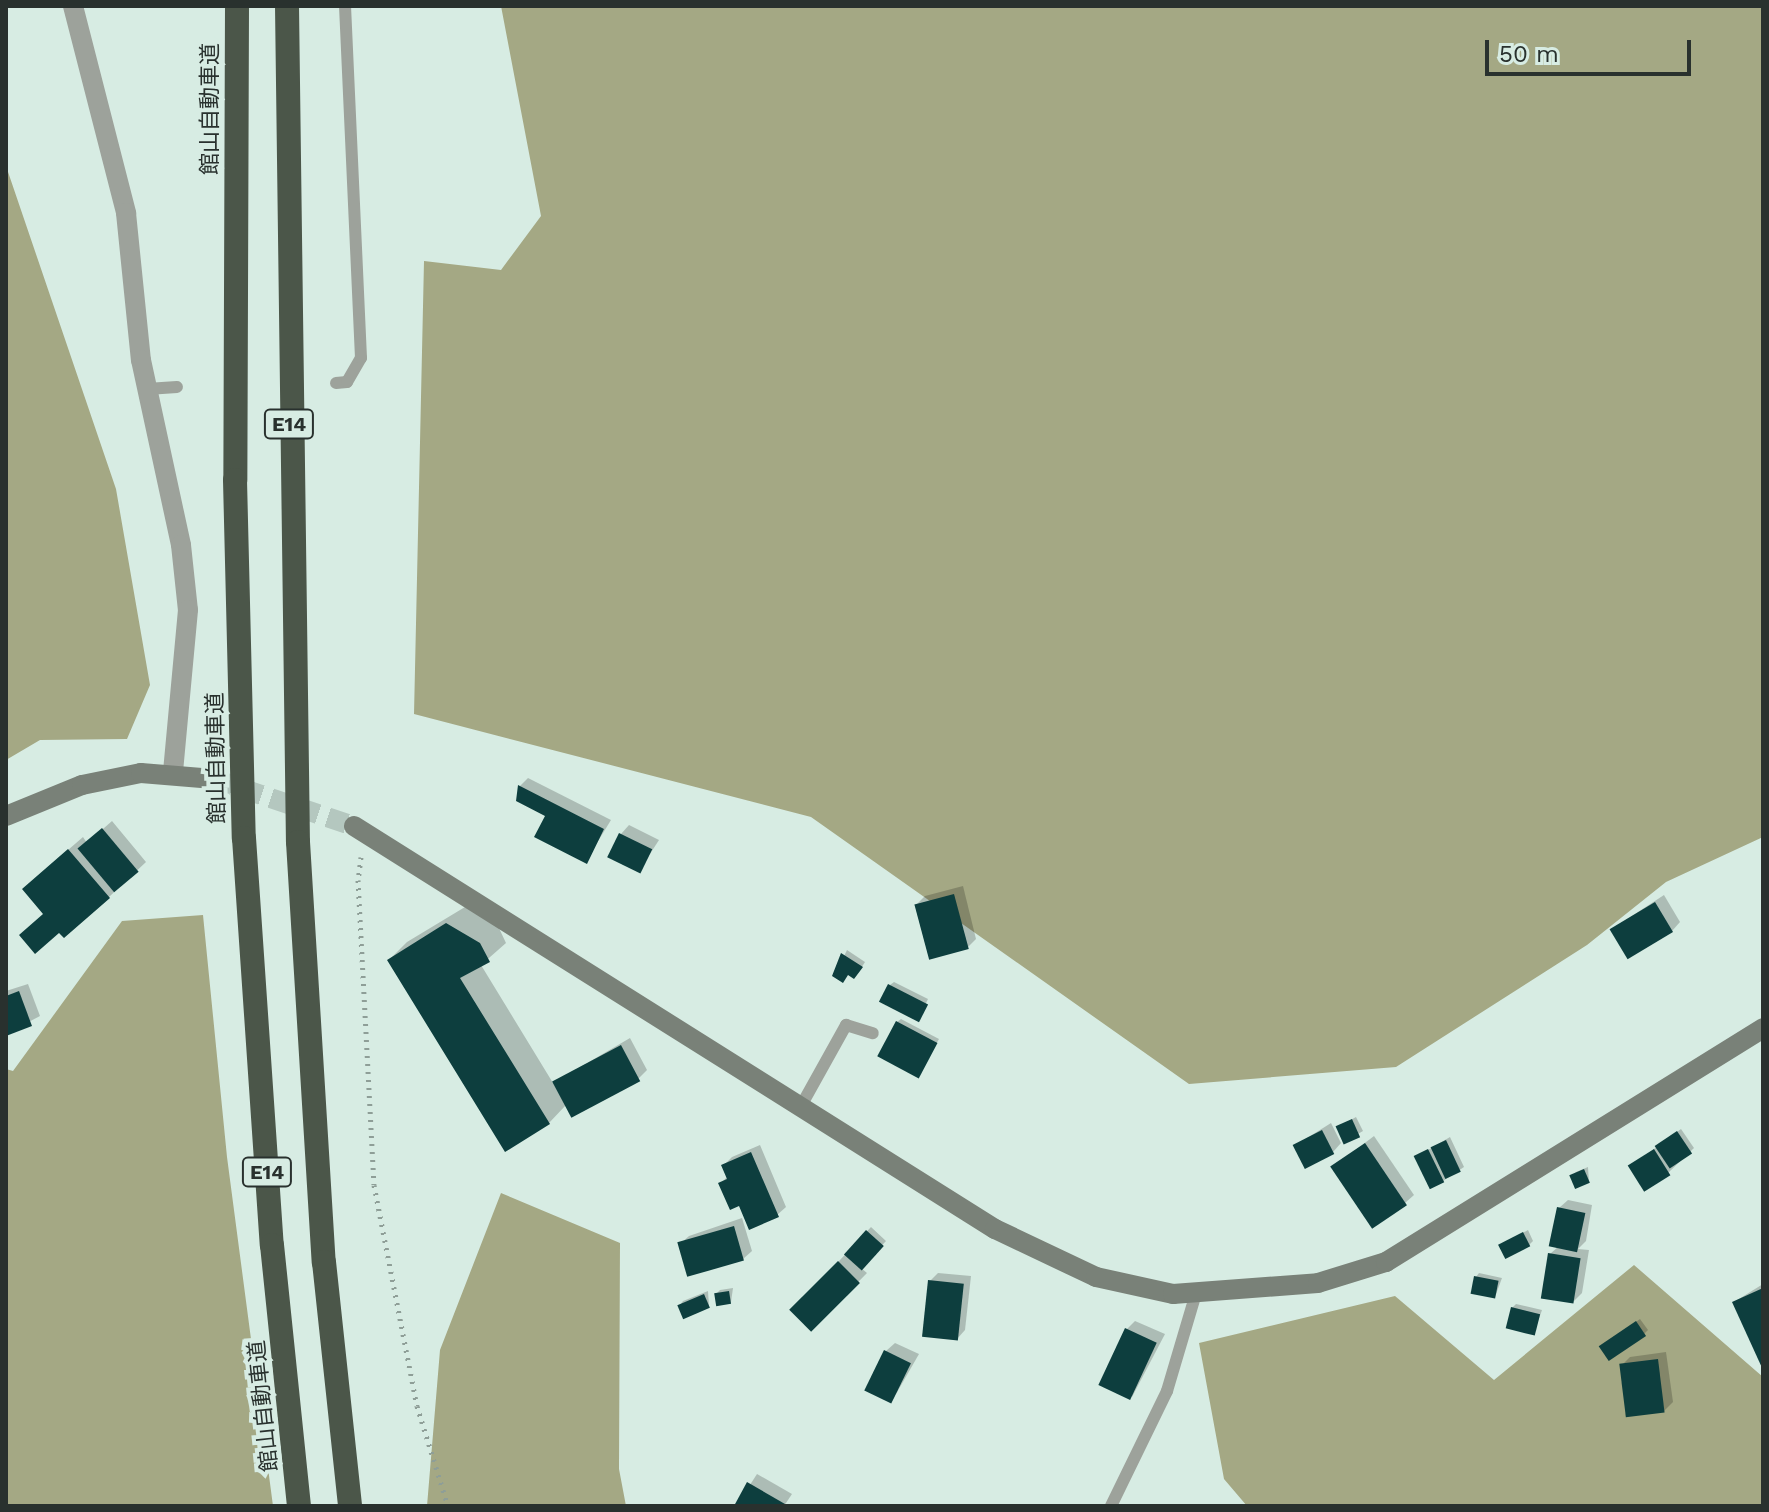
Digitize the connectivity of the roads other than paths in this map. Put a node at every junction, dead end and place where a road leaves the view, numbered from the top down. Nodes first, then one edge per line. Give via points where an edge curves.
1 (73, 6) edge
2 (237, 6) edge
3 (287, 6) edge
4 (345, 6) edge
5 (336, 383) dead end
6 (177, 387) dead end
7 (147, 389) junction
8 (173, 773) junction
9 (214, 779) tunnel mouth
10 (6, 816) edge
11 (359, 829) tunnel mouth
12 (1763, 1028) edge
13 (873, 1033) dead end
14 (801, 1106) junction
15 (1196, 1293) junction
16 (299, 1506) edge
17 (350, 1506) edge
18 (1111, 1506) edge

1 - 7 street via 126,213
2 - 16 highway, 館山自動車道 / E14 via 235,480 244,838 272,1245
3 - 17 highway, E14 via 298,842 324,1262
4 - 5 lane via 361,358 347,382
6 - 7 lane
7 - 8 street via 181,545 188,610
8 - 9 street
8 - 10 street via 82,785
11 - 14 street
12 - 15 street via 1386,1262 1318,1283
13 - 14 lane via 846,1025
14 - 15 street via 1053,1260 1096,1277 1173,1294
15 - 18 lane via 1167,1391

